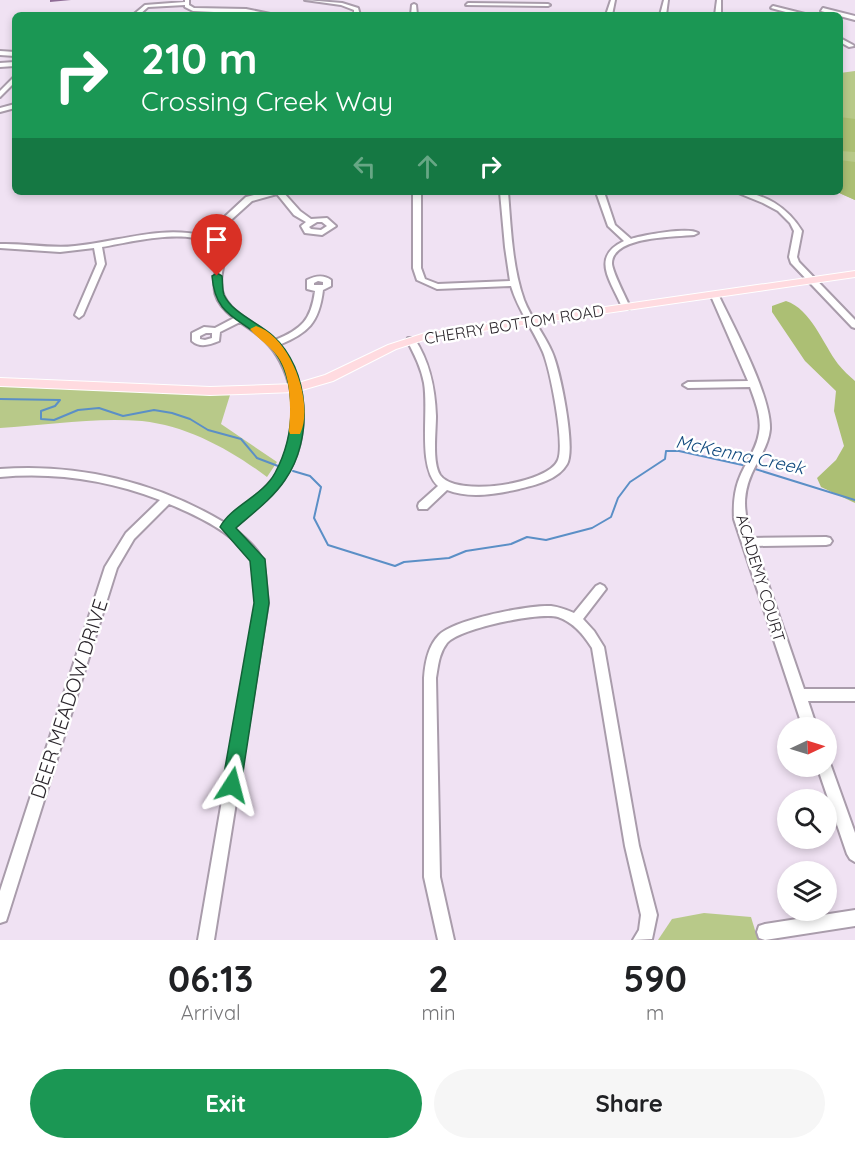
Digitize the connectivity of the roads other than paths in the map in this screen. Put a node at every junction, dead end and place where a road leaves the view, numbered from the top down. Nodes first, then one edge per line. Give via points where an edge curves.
1 (307, 0) edge
2 (186, 1) edge
3 (468, 2) edge
4 (414, 5) dead end
5 (548, 5) dead end
6 (773, 7) dead end
7 (140, 12) edge
8 (258, 12) edge
9 (356, 12) edge
10 (414, 12) edge
11 (792, 12) edge
12 (819, 12) edge
13 (838, 12) edge
14 (843, 42) edge
15 (851, 46) dead end
16 (12, 82) edge
17 (0, 96) edge
18 (265, 195) edge
19 (280, 195) edge
20 (417, 195) edge
21 (504, 195) edge
22 (601, 195) edge
23 (748, 195) edge
24 (310, 222) dead end
25 (694, 233) dead end
26 (207, 238) junction
27 (628, 241) junction
28 (0, 246) edge
29 (98, 246) junction
30 (855, 274) edge
31 (813, 282) junction
32 (516, 284) junction
33 (319, 289) dead end
34 (715, 296) junction
35 (626, 308) junction
36 (79, 315) dead end
37 (240, 318) junction
38 (531, 320) junction
39 (855, 325) edge
40 (216, 331) dead end
41 (411, 340) junction
42 (274, 344) junction
43 (0, 382) edge
44 (753, 384) junction
45 (688, 385) dead end
46 (296, 388) junction
47 (0, 473) edge
48 (444, 486) junction
49 (166, 500) junction
50 (423, 506) dead end
51 (227, 527) junction
52 (826, 541) dead end
53 (747, 542) junction
54 (600, 589) dead end
55 (575, 620) junction
56 (799, 695) junction
57 (855, 695) edge
58 (806, 717) edge
59 (828, 777) edge
60 (855, 854) edge
61 (0, 915) edge
62 (855, 918) edge
63 (765, 932) dead end
64 (206, 940) edge
65 (447, 940) edge
66 (641, 940) edge

1 - 9 street via 348,5
2 - 7 street via 147,6
2 - 8 street via 189,8 199,10
3 - 5 street
4 - 10 street
6 - 11 street
12 - 13 street via 823,7
14 - 15 street
16 - 17 street
18 - 26 street via 249,199
19 - 24 street
20 - 32 street via 417,268 421,280 437,287
21 - 32 street
22 - 27 street via 612,226
23 - 31 street via 787,213 798,231 795,263
25 - 27 street
26 - 29 street via 149,236
26 - 37 street via 222,250 217,276 219,296
27 - 35 street via 613,249 607,259
28 - 29 street via 60,250
29 - 36 street via 101,264
30 - 31 main road, CHERRY BOTTOM ROAD
31 - 34 main road, CHERRY BOTTOM ROAD
31 - 39 street
32 - 38 street via 520,302
33 - 42 street via 310,325
34 - 35 main road, CHERRY BOTTOM ROAD
34 - 44 street, ACADEMY COURT
35 - 38 main road, CHERRY BOTTOM ROAD
37 - 40 street
37 - 42 street
38 - 41 main road, CHERRY BOTTOM ROAD
38 - 48 street via 552,366 565,448 563,463 552,475 532,482 480,491
41 - 46 main road, CHERRY BOTTOM ROAD via 329,378
41 - 48 street via 430,381 431,462 434,475
42 - 46 street via 282,353
43 - 46 main road, CHERRY BOTTOM ROAD via 191,391
44 - 45 street
44 - 53 street, ACADEMY COURT via 762,405 765,427 760,449 738,499
46 - 51 street via 297,415 288,464 269,490
47 - 49 street via 41,471 95,477
48 - 50 street
49 - 51 street
49 - 61 street, DEER MEADOW DRIVE via 130,536 111,567
51 - 64 street via 257,559 262,603
52 - 53 street
53 - 56 street, ACADEMY COURT
54 - 55 street
55 - 65 street via 554,611 483,622 447,635 433,654 432,877
55 - 66 street via 589,631 598,647 649,923
56 - 57 street
56 - 58 street, ACADEMY COURT
59 - 60 street
62 - 63 street

